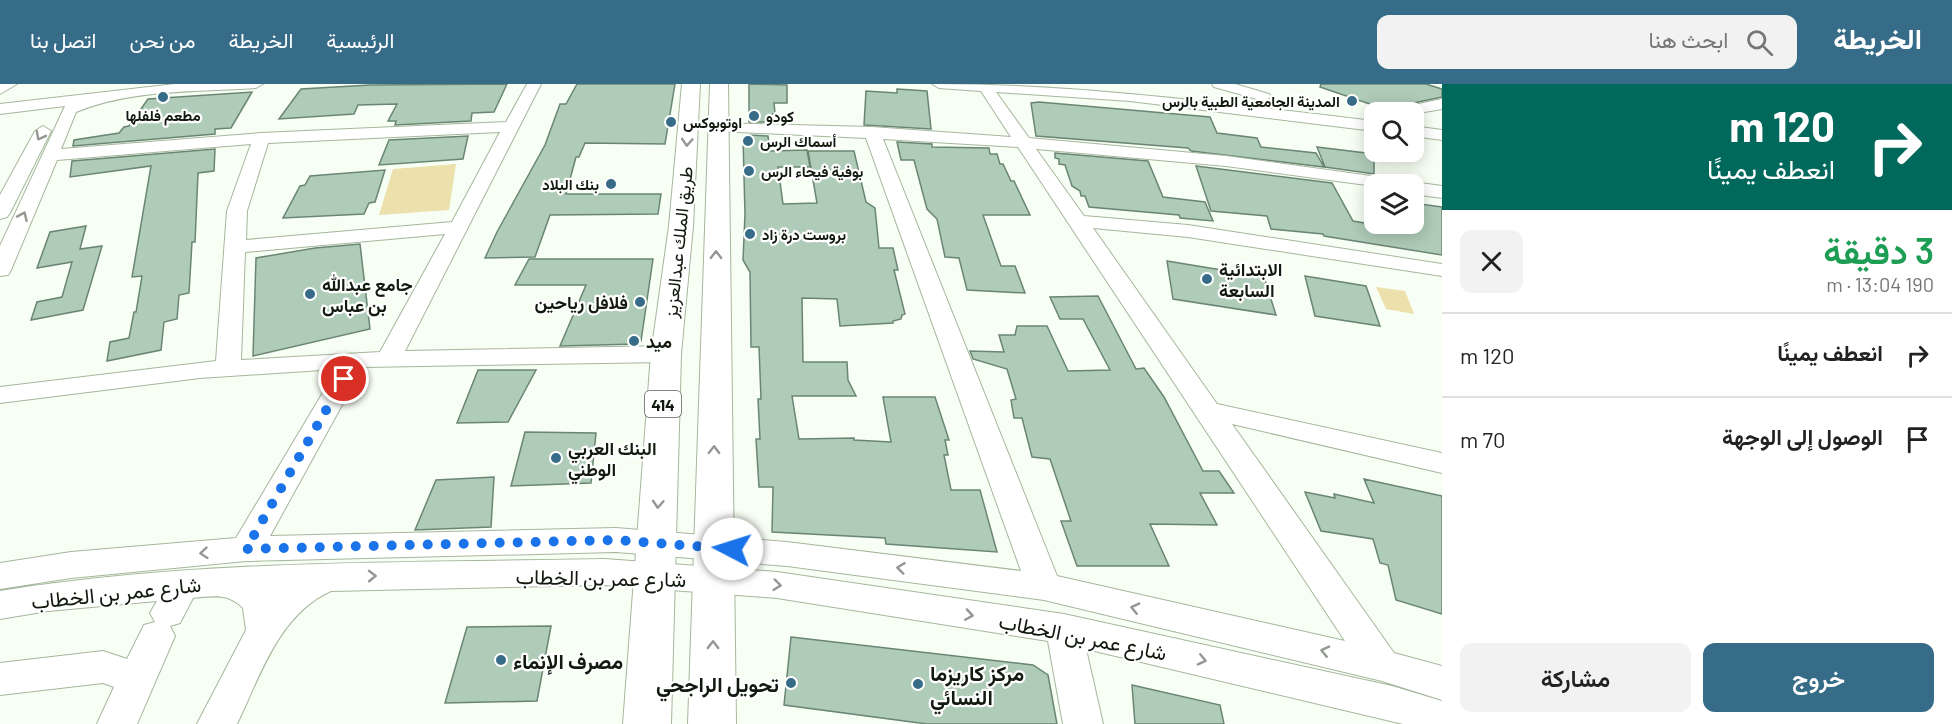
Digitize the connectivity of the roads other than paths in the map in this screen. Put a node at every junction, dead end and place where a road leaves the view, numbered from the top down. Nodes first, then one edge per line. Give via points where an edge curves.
1 (10, 84) edge
2 (212, 84) edge
3 (256, 84) edge
4 (534, 84) edge
5 (713, 84) edge
6 (939, 84) edge
7 (1040, 84) edge
8 (1219, 84) edge
9 (150, 86) edge
10 (985, 87) junction
11 (48, 88) dead end
12 (0, 90) edge
13 (82, 92) junction
14 (112, 96) junction
15 (1284, 99) dead end
16 (0, 101) edge
17 (1442, 104) edge
18 (23, 106) junction
19 (1424, 107) edge
20 (0, 109) edge
21 (1364, 118) edge
22 (1364, 125) edge
23 (718, 126) junction
24 (1424, 126) edge
25 (511, 127) junction
26 (1442, 128) edge
27 (872, 132) junction
28 (1424, 133) edge
29 (1442, 135) edge
30 (261, 138) junction
31 (1025, 142) junction
32 (50, 155) junction
33 (1364, 180) edge
34 (1424, 190) edge
35 (1442, 192) edge
36 (0, 213) edge
37 (1079, 221) junction
38 (459, 226) junction
39 (235, 247) junction
40 (0, 270) edge
41 (1442, 270) edge
42 (666, 354) junction
43 (389, 359) junction
44 (355, 360) junction
45 (228, 368) junction
46 (0, 395) edge
47 (1208, 410) junction
48 (1442, 463) edge
49 (246, 549) junction
50 (656, 559) junction
51 (713, 564) junction
52 (0, 576) edge
53 (331, 577) junction
54 (221, 582) junction
55 (1044, 587) junction
56 (0, 605) edge
57 (169, 611) junction
58 (1064, 629) junction
59 (264, 631) junction
60 (1382, 665) junction
61 (136, 678) junction
62 (0, 679) edge
63 (1442, 683) edge
64 (1442, 719) edge
65 (117, 724) edge
66 (217, 724) edge
67 (647, 724) edge
68 (712, 724) edge
69 (1083, 724) edge

1 - 12 street
2 - 9 street
3 - 9 street
4 - 25 street
5 - 23 highway, طريق الملك عبدالعزيز / 414
5 -> 42 highway, طريق الملك عبدالعزيز / 414 via 681,226
6 - 10 street
7 - 21 street via 1217,99
8 - 15 street
9 - 13 street
9 - 14 street
10 - 22 street via 1215,105
10 - 31 street
11 - 13 street
13 - 16 street
14 - 18 street
14 - 32 street via 70,109
17 - 19 street
18 - 20 street
18 -> 36 street via 43,106 53,112
23 - 27 street
51 -> 23 highway, طريق الملك عبدالعزيز / 414
24 - 26 street
25 - 30 street
25 - 38 street
27 - 31 street
27 - 55 street
28 - 29 street
30 - 32 street
30 - 39 street via 237,211
31 - 33 street via 1161,153
31 - 37 street
40 -> 32 street
34 - 35 street
37 - 41 street via 1188,231
37 - 47 street
38 - 39 street
38 - 43 street
39 - 45 street
42 - 43 street
42 -> 50 highway, طريق الملك عبدالعزيز / 414
43 - 44 street
44 - 45 street
44 - 49 street
45 - 46 street
47 - 48 street
47 - 60 street
49 - 50 street, شارع عمر بن الخطاب via 616,540
49 -> 52 street, شارع عمر بن الخطاب via 71,565
50 - 51 street, شارع عمر بن الخطاب
53 -> 50 street, شارع عمر بن الخطاب via 605,572
50 - 67 highway, طريق الملك عبدالعزيز / 414
55 -> 51 street, شارع عمر بن الخطاب via 787,554
51 -> 58 street, شارع عمر بن الخطاب via 777,585
68 -> 51 highway, طريق الملك عبدالعزيز / 414
53 - 54 street, شارع عمر بن الخطاب
53 - 59 street via 295,593
54 - 57 street, شارع عمر بن الخطاب
54 - 59 street via 242,587 254,595 265,614
60 -> 55 street, شارع عمر بن الخطاب
56 - 57 street, شارع عمر بن الخطاب via 48,597
57 - 61 street
58 -> 64 street, شارع عمر بن الخطاب via 1392,703
58 - 69 street
59 - 66 street
60 - 63 street, شارع عمر بن الخطاب
61 - 62 street via 103,667
61 - 65 street

